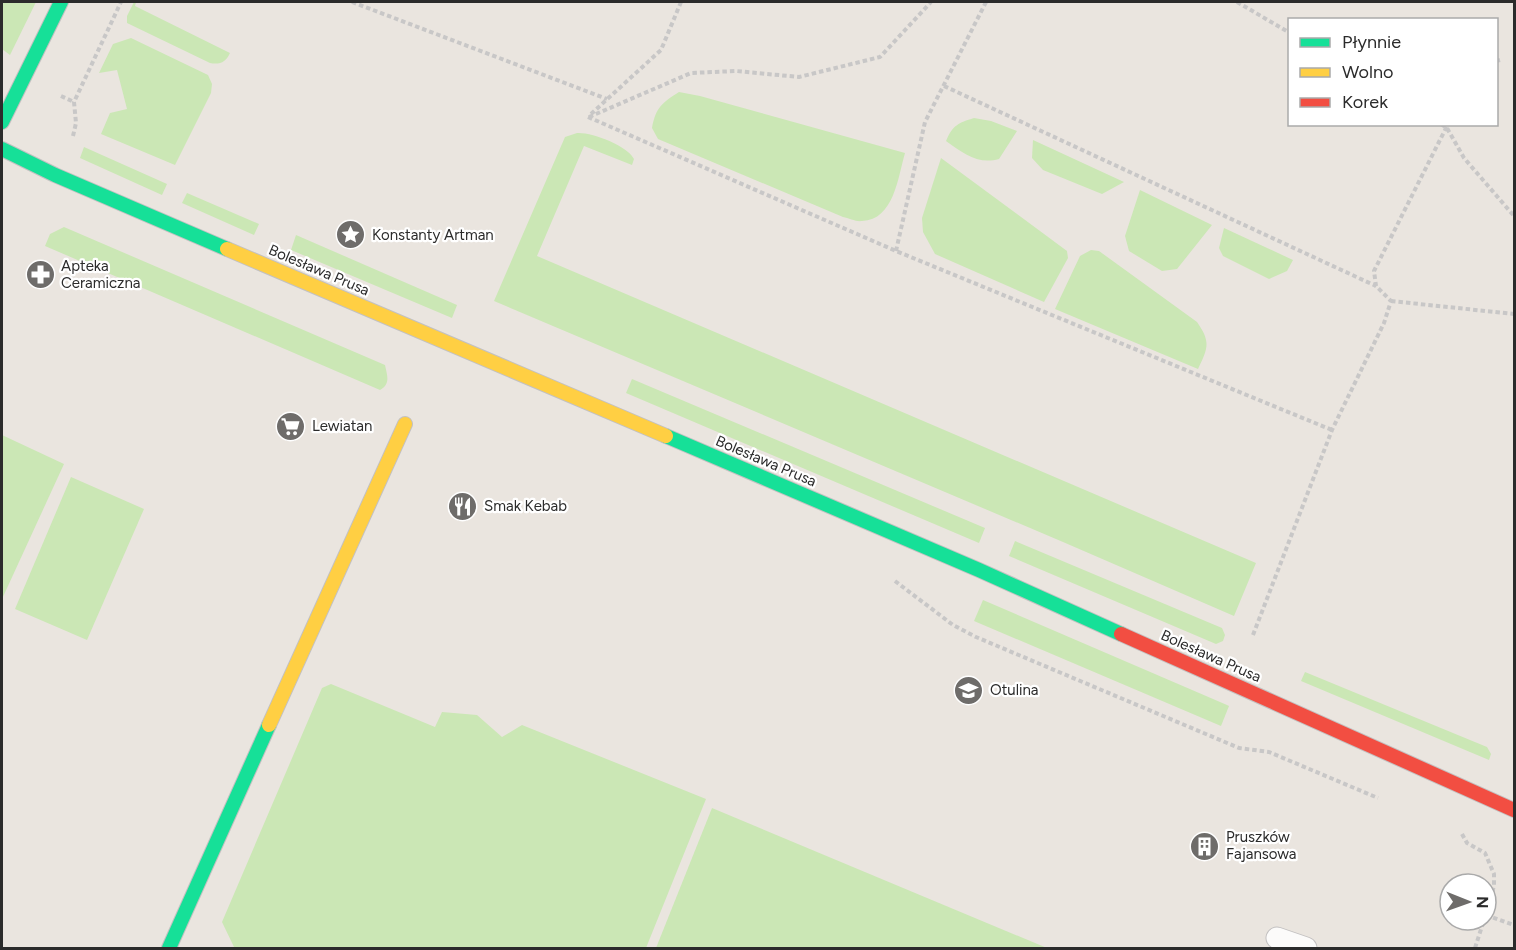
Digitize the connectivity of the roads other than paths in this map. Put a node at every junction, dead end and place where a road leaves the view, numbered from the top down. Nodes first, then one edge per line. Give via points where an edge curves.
1 (61, 2) edge
2 (2, 122) edge
3 (2, 149) edge
4 (405, 424) dead end
5 (1515, 810) edge
6 (1277, 938) dead end
7 (169, 948) edge
8 (1306, 948) edge

1 - 2 street
3 - 5 street, Bolesława Prusa via 979,570
4 - 7 street
6 - 8 lane

